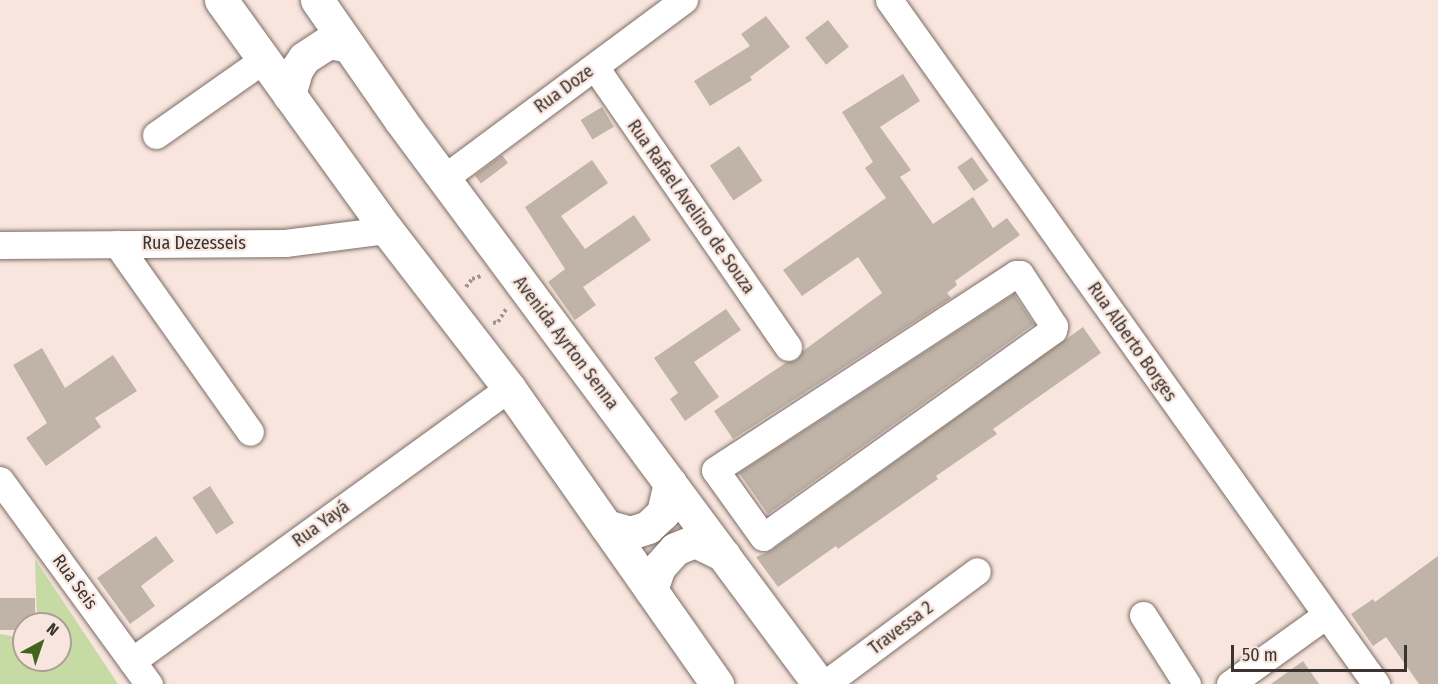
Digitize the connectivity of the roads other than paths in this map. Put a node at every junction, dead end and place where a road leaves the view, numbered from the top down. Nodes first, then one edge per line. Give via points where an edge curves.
1 (221, 0) edge
2 (317, 0) edge
3 (684, 0) edge
4 (889, 0) edge
5 (349, 46) junction
6 (264, 59) junction
7 (595, 67) junction
8 (289, 95) junction
9 (156, 135) dead end
10 (444, 178) junction
11 (387, 230) junction
12 (117, 244) junction
13 (0, 245) edge
14 (788, 347) dead end
15 (509, 388) junction
16 (250, 432) dead end
17 (0, 480) edge
18 (670, 483) junction
19 (729, 493) junction
20 (695, 517) junction
21 (606, 526) junction
22 (724, 555) junction
23 (977, 571) dead end
24 (651, 590) junction
25 (1143, 615) dead end
26 (1326, 615) junction
27 (132, 661) junction
28 (707, 681) edge
29 (149, 684) edge
30 (819, 684) edge
31 (825, 684) edge
32 (1187, 684) edge
33 (1230, 684) edge
34 (1376, 684) edge

1 - 6 street
2 - 5 street, Avenida Ayrton Senna
3 - 7 street, Rua Doze
4 - 26 street, Rua Alberto Borges
5 - 8 street via 329,42 304,58
5 - 10 street, Avenida Ayrton Senna
6 - 8 street
6 - 9 street
7 - 10 street, Rua Doze
7 - 14 street, Rua Rafael Avelino de Souza
8 - 11 street
10 - 18 street, Avenida Ayrton Senna
11 - 12 street, Rua Dezesseis via 285,243
11 - 15 street
12 - 13 street, Rua Dezesseis
12 - 16 street
15 - 21 street
15 - 27 street, Rua Yayá
17 - 27 street, Rua Seis
18 - 20 street, Avenida Ayrton Senna
18 - 21 street via 663,513 648,527 630,533
19 - 19 street via 763,537 1050,333 1054,326 1020,274 1011,275 715,470
19 - 20 street
20 - 22 street, Avenida Ayrton Senna
21 - 24 street
22 - 24 street via 695,541 675,549 659,567
22 - 30 street, Avenida Ayrton Senna
23 - 31 street, Travessa 2
24 - 28 street
25 - 32 street
26 - 33 street
26 - 34 street, Rua Alberto Borges
27 - 29 street, Rua Seis

